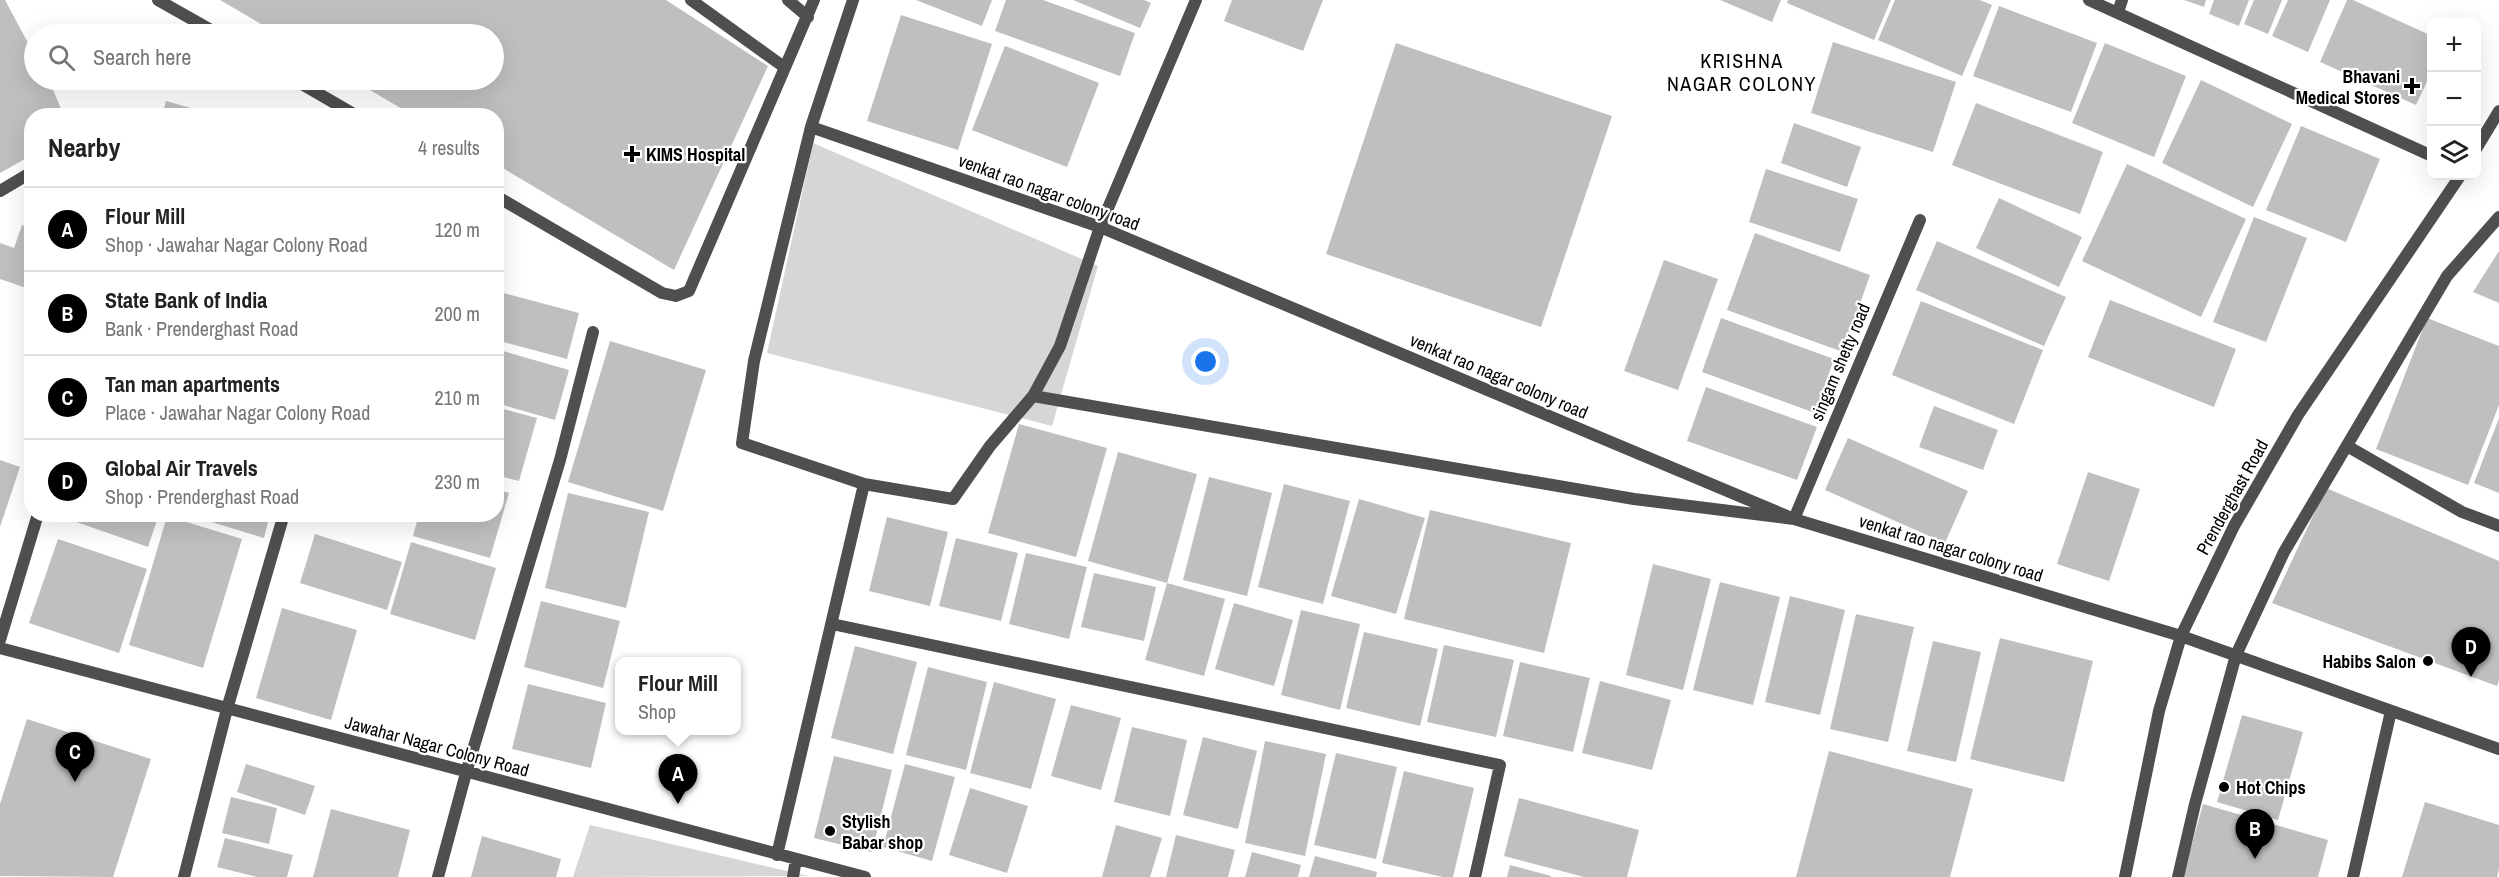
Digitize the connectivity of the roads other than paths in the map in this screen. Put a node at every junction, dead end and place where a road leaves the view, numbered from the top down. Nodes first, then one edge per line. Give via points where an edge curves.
1 (158, 0) edge
2 (692, 0) edge
3 (788, 0) edge
4 (814, 0) edge
5 (853, 0) edge
6 (1196, 0) edge
7 (2088, 0) edge
8 (2120, 6) edge
9 (808, 17) junction
10 (200, 24) edge
11 (784, 67) junction
12 (312, 90) edge
13 (343, 108) edge
14 (2499, 111) edge
15 (811, 127) junction
16 (2481, 141) edge
17 (2427, 154) edge
18 (24, 177) edge
19 (2457, 180) edge
20 (0, 191) edge
21 (504, 201) edge
22 (2499, 217) edge
23 (1920, 220) dead end
24 (1100, 227) junction
25 (592, 332) dead end
26 (1033, 396) junction
27 (2347, 446) junction
28 (864, 484) junction
29 (1794, 519) junction
30 (36, 522) edge
31 (282, 522) edge
32 (2499, 526) edge
33 (832, 624) junction
34 (2181, 636) junction
35 (0, 640) edge
36 (0, 648) edge
37 (2236, 655) junction
38 (227, 710) junction
39 (2391, 711) junction
40 (2499, 749) edge
41 (466, 773) junction
42 (777, 855) junction
43 (796, 859) junction
44 (184, 877) edge
45 (438, 877) edge
46 (793, 877) edge
47 (862, 877) edge
48 (1475, 877) edge
49 (2125, 877) edge
50 (2178, 877) edge
51 (2353, 877) edge

1 - 10 street
2 - 11 street
3 - 9 street
4 - 9 street
5 - 15 street
6 - 24 street
7 - 8 street
8 - 17 street
9 - 11 street
11 - 21 street via 689,291 676,296 663,293
12 - 13 street
14 - 16 street
15 - 24 street, venkat rao nagar colony road
15 - 28 street via 754,362 742,443
18 - 20 street
19 - 34 street, Prenderghast Road via 2298,415 2234,526
22 - 27 street via 2446,276
23 - 29 street, singam shetty road
24 - 26 street via 1060,346
24 - 29 street, venkat rao nagar colony road
25 - 41 street via 560,460
26 - 28 street via 990,446 953,500
26 - 29 street via 1634,499
27 - 32 street via 2462,512
27 - 37 street via 2284,552
28 - 33 street
29 - 34 street, venkat rao nagar colony road
30 - 35 street
31 - 38 street
33 - 42 street
33 - 48 street via 1500,765
34 - 37 street, venkat rao nagar colony road
34 - 49 street, Prenderghast Road via 2159,711
36 - 38 street, Jawahar Nagar Colony Road
37 - 39 street, venkat rao nagar colony road
37 - 50 street
38 - 41 street, Jawahar Nagar Colony Road
38 - 44 street
39 - 40 street, venkat rao nagar colony road
39 - 51 street
41 - 42 street, Jawahar Nagar Colony Road
41 - 45 street
42 - 43 street, Jawahar Nagar Colony Road
43 - 46 street
43 - 47 street, Jawahar Nagar Colony Road

